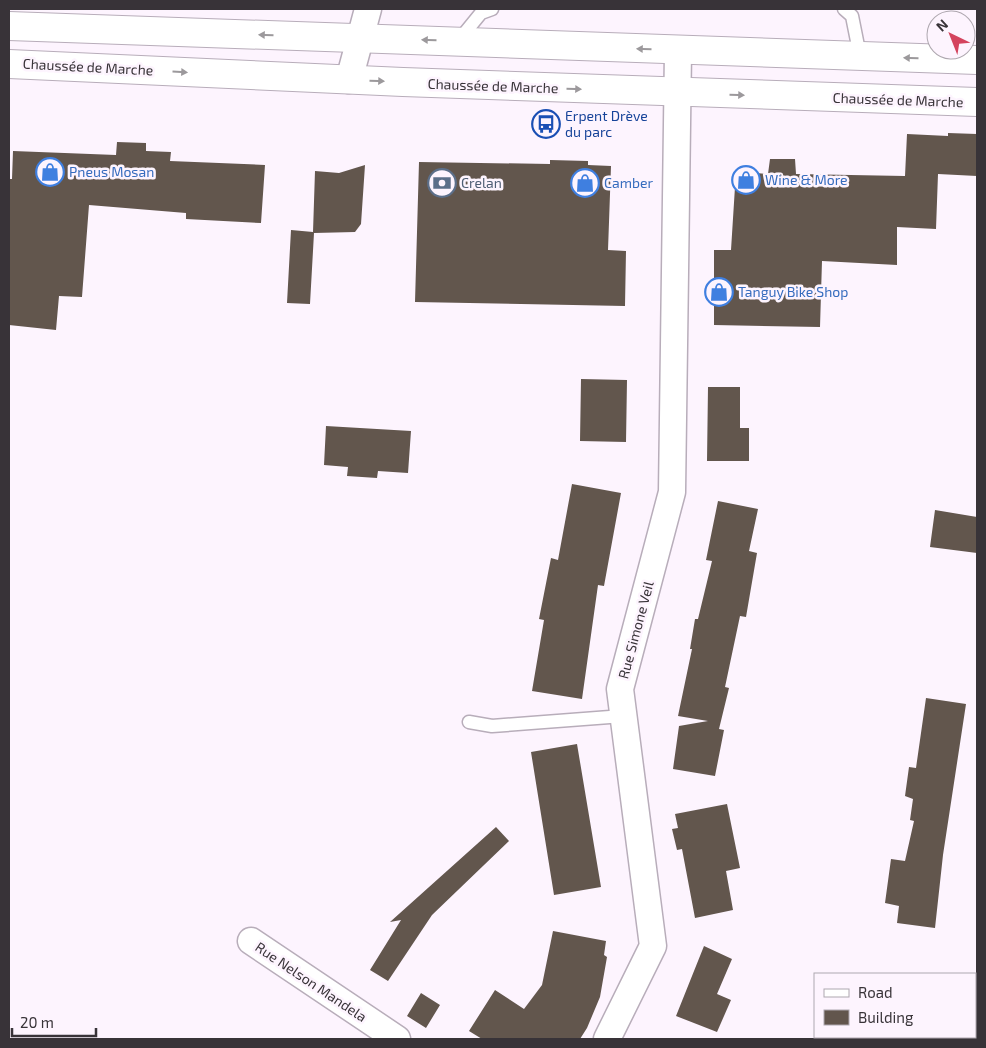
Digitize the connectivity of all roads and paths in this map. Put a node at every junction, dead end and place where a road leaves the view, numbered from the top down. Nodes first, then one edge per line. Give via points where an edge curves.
1 (368, 9) edge
2 (492, 9) edge
3 (844, 9) edge
4 (9, 26) edge
5 (359, 38) junction
6 (458, 41) junction
7 (678, 50) junction
8 (860, 56) junction
9 (977, 60) edge
10 (9, 64) edge
11 (349, 80) junction
12 (677, 93) junction
13 (977, 102) edge
14 (624, 716) junction
15 (469, 722) dead end
16 (251, 941) dead end
17 (397, 1039) edge
18 (607, 1039) edge

1 - 5 street
2 - 6 lane via 481,13
3 - 8 lane via 852,16
5 -> 4 main road
6 -> 5 main road
5 - 11 street
7 -> 6 main road
7 - 8 main road
7 - 12 street, Rue Simone Veil
9 -> 8 main road
10 -> 11 main road, Chaussée de Marche
11 -> 12 main road, Chaussée de Marche
12 -> 13 main road, Chaussée de Marche
12 - 14 street, Rue Simone Veil via 672,492 620,689
14 - 15 lane via 492,726
14 - 18 street, Rue Simone Veil via 653,946
16 - 17 street, Rue Nelson Mandela

